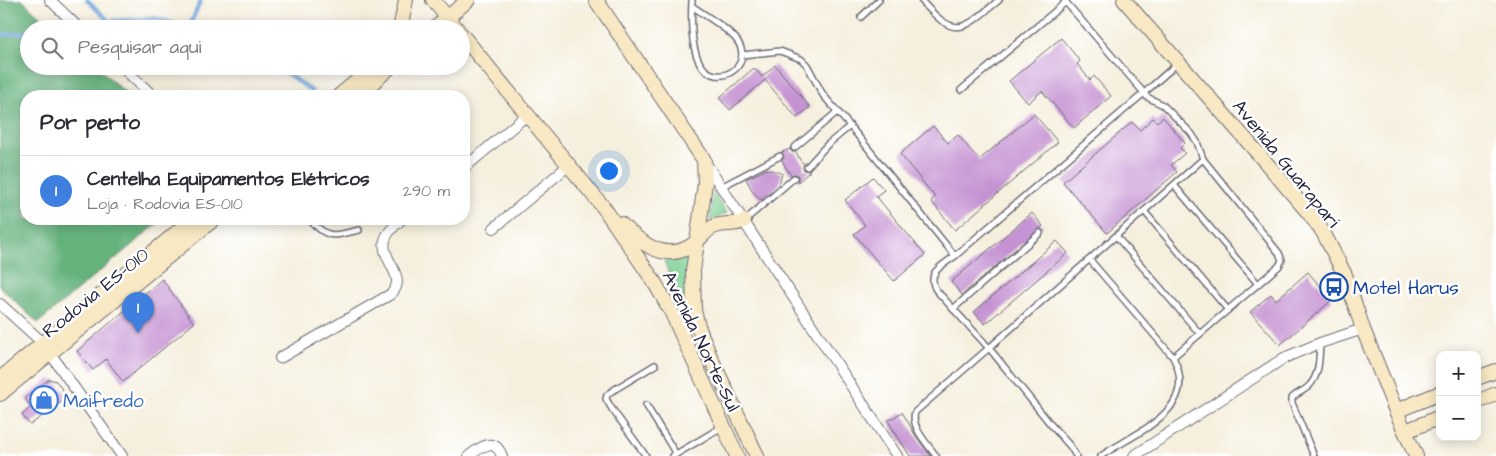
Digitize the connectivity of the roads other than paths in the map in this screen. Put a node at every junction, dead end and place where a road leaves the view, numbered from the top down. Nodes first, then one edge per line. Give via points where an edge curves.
1 (50, 0) edge
2 (406, 0) edge
3 (433, 0) edge
4 (468, 0) edge
5 (879, 0) edge
6 (921, 0) edge
7 (999, 0) edge
8 (1124, 0) edge
9 (1065, 1) edge
10 (599, 3) edge
11 (692, 3) edge
12 (447, 17) junction
13 (861, 17) dead end
14 (71, 20) edge
15 (402, 20) edge
16 (444, 20) edge
17 (450, 20) edge
18 (470, 45) edge
19 (742, 55) junction
20 (1178, 63) junction
21 (131, 75) edge
22 (364, 75) edge
23 (382, 75) edge
24 (147, 90) edge
25 (346, 90) edge
26 (365, 90) edge
27 (961, 90) dead end
28 (1144, 93) junction
29 (837, 112) junction
30 (527, 115) junction
31 (850, 126) junction
32 (794, 148) dead end
33 (780, 156) dead end
34 (1203, 158) junction
35 (704, 160) junction
36 (470, 163) edge
37 (569, 165) junction
38 (807, 167) dead end
39 (794, 178) dead end
40 (1174, 185) junction
41 (721, 187) junction
42 (604, 208) junction
43 (1144, 211) junction
44 (744, 221) junction
45 (186, 225) edge
46 (206, 225) edge
47 (315, 225) edge
48 (396, 225) edge
49 (494, 228) dead end
50 (358, 230) dead end
51 (1040, 233) dead end
52 (1116, 236) junction
53 (696, 242) junction
54 (955, 256) junction
55 (1090, 260) junction
56 (1258, 284) junction
57 (0, 304) edge
58 (953, 309) junction
59 (1228, 310) junction
60 (1363, 329) junction
61 (1200, 334) junction
62 (1320, 343) junction
63 (47, 348) junction
64 (989, 348) junction
65 (1173, 357) junction
66 (280, 358) dead end
67 (655, 365) dead end
68 (1496, 370) edge
69 (1481, 376) edge
70 (0, 379) edge
71 (0, 394) edge
72 (1496, 394) edge
73 (1436, 395) edge
74 (1481, 400) edge
75 (646, 405) dead end
76 (1396, 411) junction
77 (1436, 419) edge
78 (724, 426) junction
79 (1406, 431) junction
80 (674, 455) edge
81 (122, 456) edge
82 (470, 456) edge
83 (502, 456) edge
84 (646, 456) edge
85 (737, 456) edge
86 (757, 456) edge
87 (898, 456) edge
88 (936, 456) edge
89 (1076, 456) edge
90 (1101, 456) edge
91 (1134, 456) edge
92 (1314, 456) edge
93 (1416, 456) edge

1 - 14 street
2 - 15 main road
3 - 12 main road
4 - 12 main road
5 - 13 lane
6 - 7 lane via 940,20 960,28
8 - 20 main road, Avenida Guarapari
9 - 27 lane
9 - 28 lane
10 - 35 main road
11 - 19 lane via 736,38
11 - 19 lane via 695,46 704,69 716,75 730,73
12 - 16 main road
12 - 17 main road
18 - 30 main road, Avenida Norte-Sul
19 - 29 lane via 780,51 801,59
20 - 28 lane
20 - 60 main road, Avenida Guarapari via 1322,232 1344,275
21 - 24 street
22 - 25 main road
23 - 26 main road
28 - 34 lane via 1163,104 1191,133
28 - 54 lane
29 - 31 lane
29 - 32 lane
30 - 36 street
30 - 37 main road, Avenida Norte-Sul
31 - 38 lane
31 - 54 lane
33 - 41 lane
34 - 40 lane
34 - 56 lane via 1281,256 1279,266
35 - 41 street
35 - 53 main road, Avenida Norte-Sul via 705,183
37 - 42 main road, Avenida Norte-Sul
37 - 49 street
39 - 44 lane
40 - 43 lane
40 - 56 lane
41 - 44 street
42 - 53 main road via 634,236 658,251 673,253
42 - 78 main road, Avenida Norte-Sul via 671,311
43 - 52 lane
43 - 59 lane
44 - 53 main road via 712,228
44 - 87 street
45 - 63 main road, Rodovia ES-010
46 - 63 main road, Rodovia ES-010
47 - 50 lane via 331,236
48 - 66 street via 384,242 398,280 396,290
51 - 58 lane
52 - 55 lane
52 - 61 lane
53 - 86 main road, Avenida Norte-Sul via 693,289 698,326
54 - 58 lane via 932,277 936,290
55 - 64 lane
55 - 65 lane
56 - 59 lane
57 - 63 street
58 - 64 lane
59 - 61 lane
60 - 62 street
60 - 76 main road, Avenida Guarapari
61 - 65 lane
62 - 91 street via 1284,358
62 - 92 lane via 1315,379 1292,398
63 - 70 main road, Rodovia ES-010
63 - 71 main road, Rodovia ES-010
63 - 81 street
64 - 88 lane via 915,412 915,424
64 - 89 lane
65 - 90 lane via 1181,380 1178,395 1169,409 1156,423
67 - 84 lane via 612,391 606,399
68 - 69 main road
72 - 74 main road
73 - 76 main road
75 - 80 lane
76 - 79 main road, Avenida Guarapari
77 - 79 main road
78 - 80 lane
78 - 85 main road, Avenida Norte-Sul
79 - 93 main road, Avenida Guarapari
82 - 83 street via 488,444 497,448

